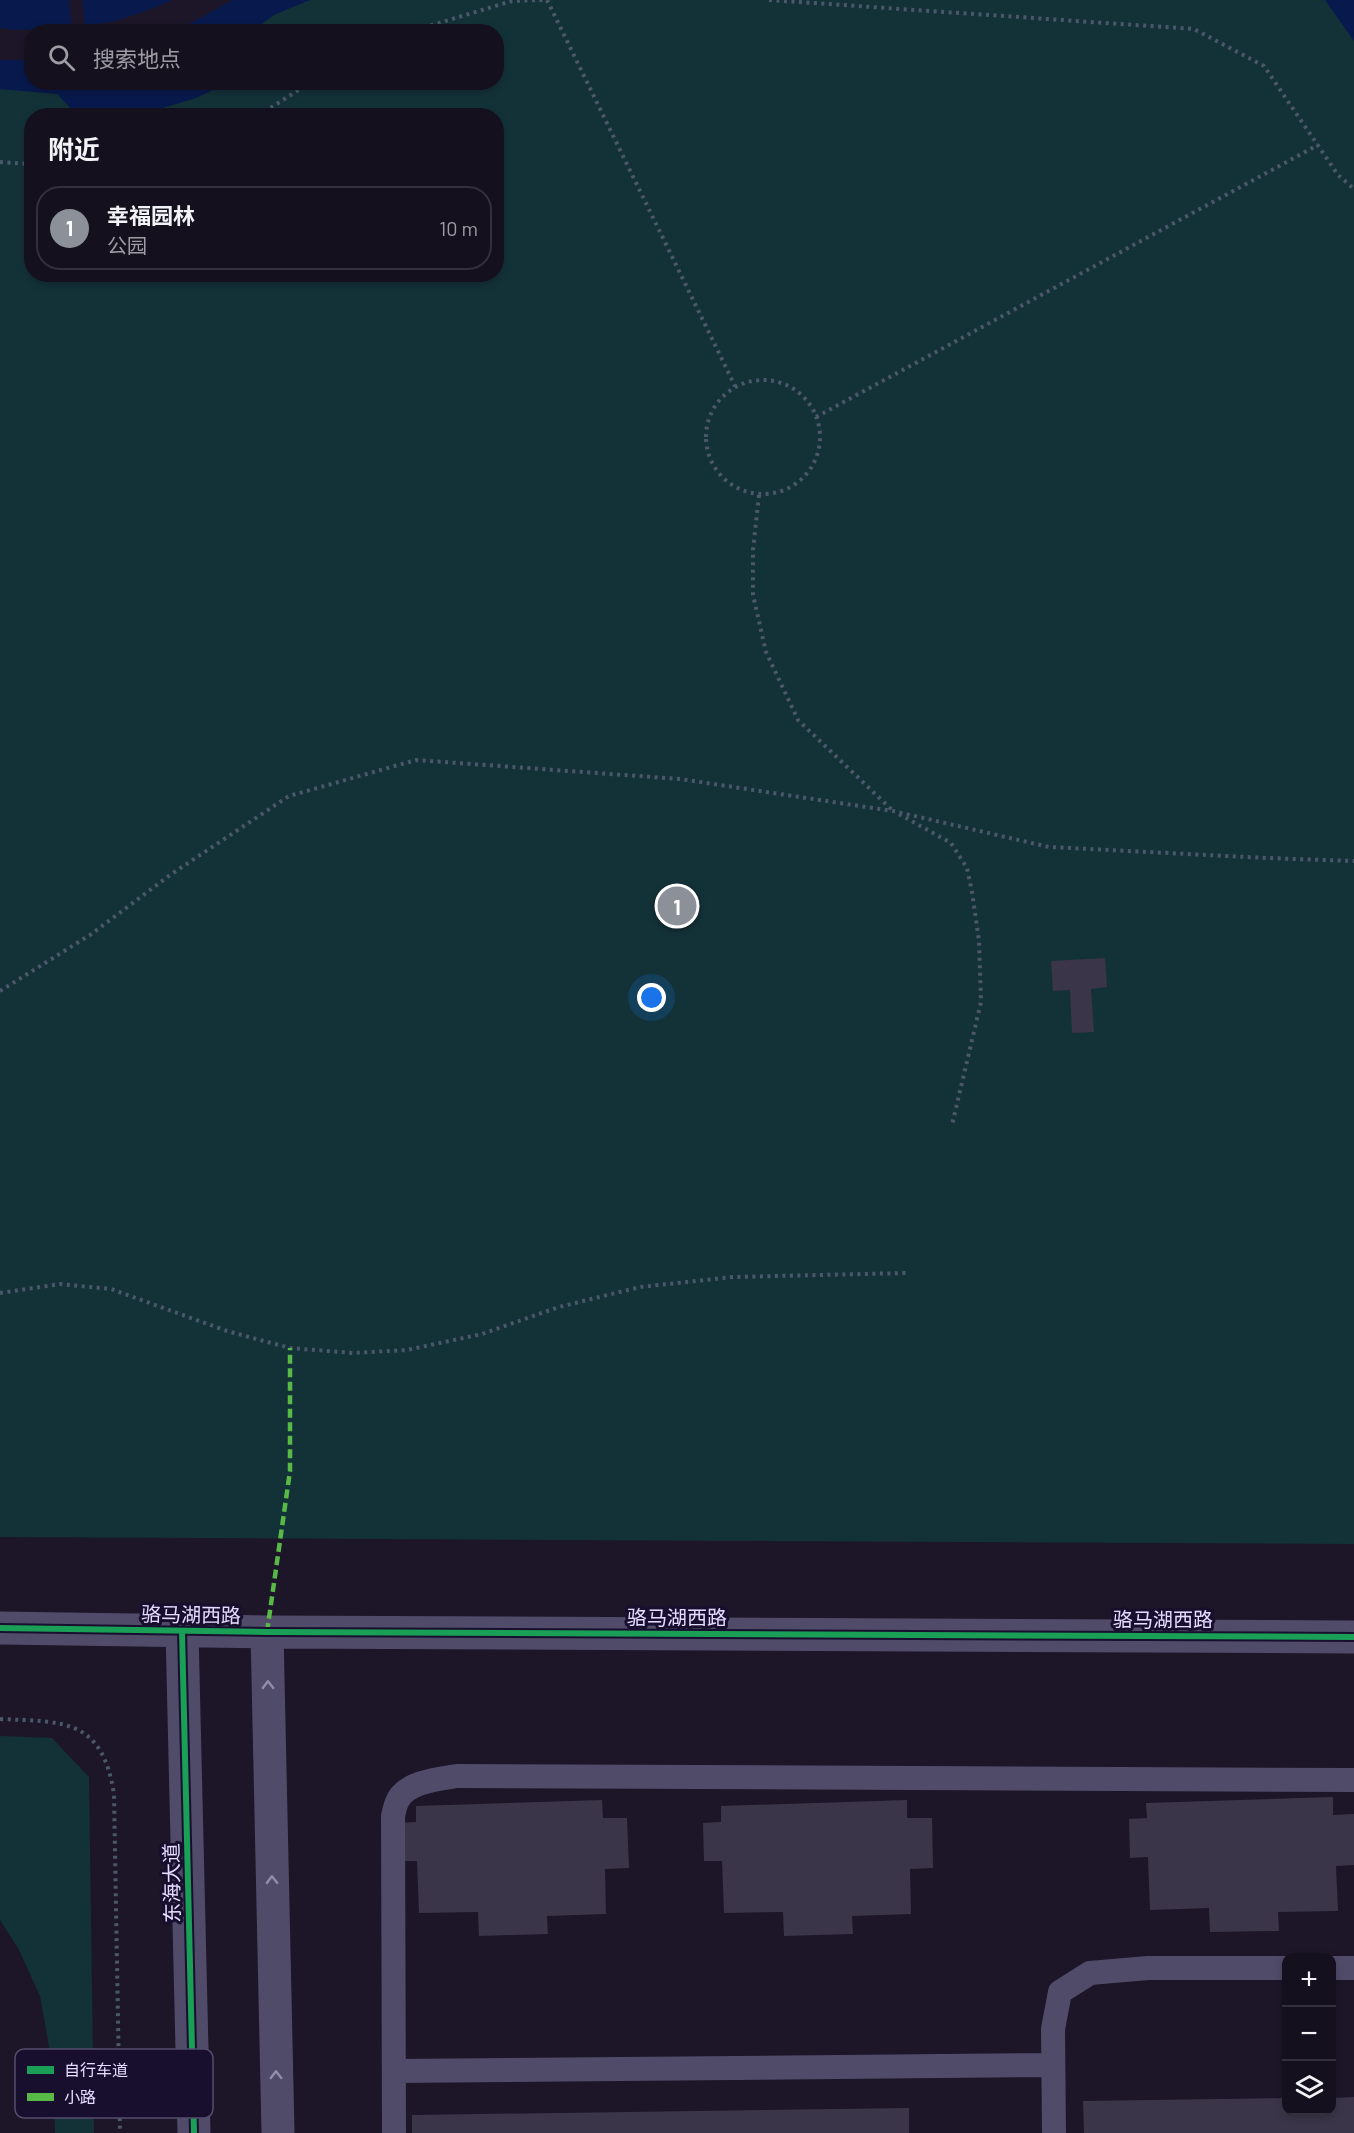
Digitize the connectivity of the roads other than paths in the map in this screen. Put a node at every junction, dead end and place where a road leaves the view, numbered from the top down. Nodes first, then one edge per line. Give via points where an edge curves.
1 (0, 1628) edge
2 (182, 1631) junction
3 (267, 1632) junction
4 (1354, 1637) edge
5 (1354, 1780) edge
6 (1282, 1968) edge
7 (1336, 1968) edge
8 (1354, 1968) edge
9 (192, 2049) edge
10 (1053, 2065) junction
11 (394, 2071) junction
12 (194, 2118) edge
13 (194, 2133) edge
14 (278, 2133) edge
15 (394, 2133) edge
16 (1054, 2133) edge

1 - 2 street, 骆马湖西路
2 - 3 street, 骆马湖西路
2 - 9 street, 东海大道
3 - 4 street, 骆马湖西路
14 -> 3 street
5 - 11 lane via 457,1776 430,1781 407,1790 397,1800 393,1816
6 - 10 lane via 1148,1968 1090,1973 1060,1992 1053,2029
7 - 8 lane
10 - 11 lane
10 - 16 lane
11 - 15 lane
12 - 13 street, 东海大道

